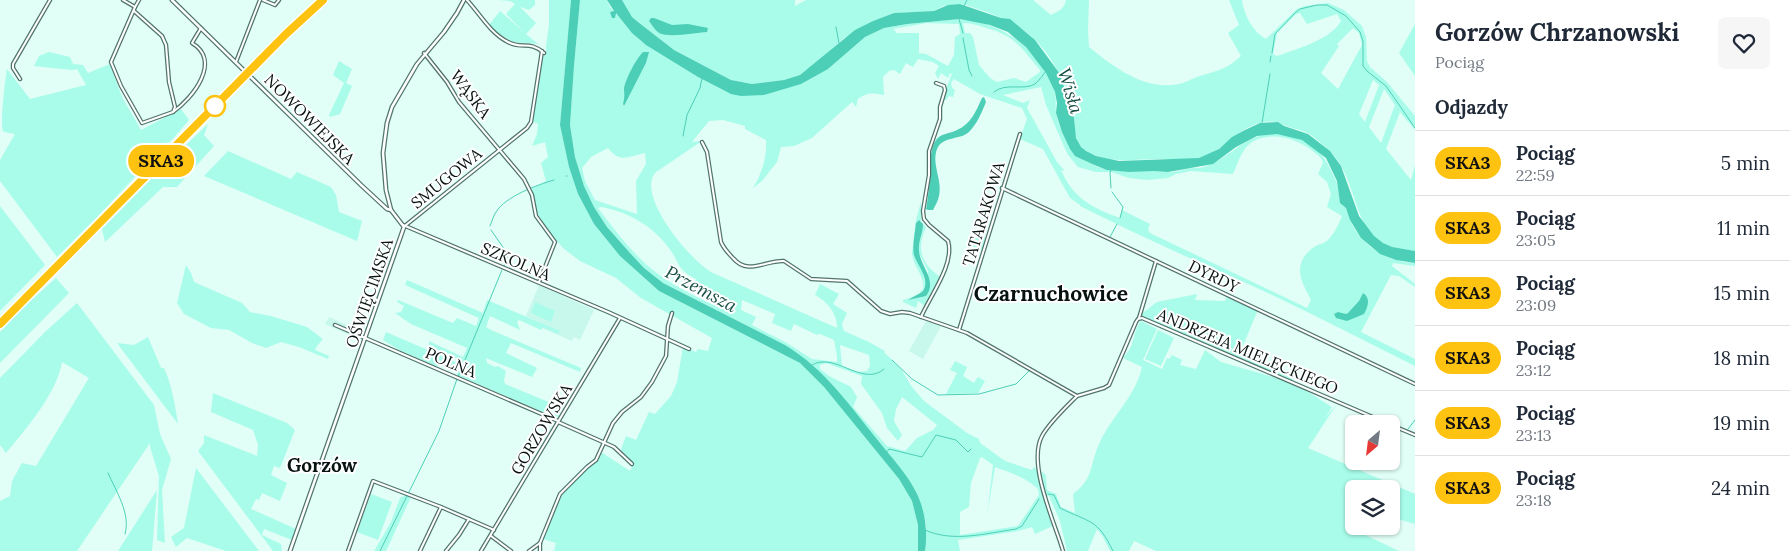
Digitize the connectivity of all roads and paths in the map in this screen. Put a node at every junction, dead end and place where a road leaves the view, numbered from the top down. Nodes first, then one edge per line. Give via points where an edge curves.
1 (50, 0) edge
2 (123, 0) edge
3 (140, 0) edge
4 (172, 0) edge
5 (262, 0) edge
6 (279, 0) edge
7 (464, 0) edge
8 (467, 0) edge
9 (135, 7) junction
10 (134, 11) junction
11 (201, 28) junction
12 (424, 53) junction
13 (236, 62) junction
14 (20, 78) dead end
15 (936, 82) dead end
16 (173, 112) junction
17 (1020, 134) dead end
18 (702, 142) dead end
19 (500, 149) junction
20 (1002, 188) junction
21 (391, 210) junction
22 (405, 225) junction
23 (1156, 261) junction
24 (538, 282) junction
25 (672, 313) dead end
26 (921, 317) junction
27 (620, 318) junction
28 (1139, 318) junction
29 (335, 325) dead end
30 (959, 330) junction
31 (365, 338) junction
32 (666, 339) junction
33 (689, 349) dead end
34 (1415, 384) edge
35 (1077, 396) junction
36 (1369, 415) edge
37 (558, 421) junction
38 (1400, 428) edge
39 (1415, 435) edge
40 (605, 443) junction
41 (632, 464) dead end
42 (440, 507) junction
43 (469, 519) junction
44 (494, 530) junction
45 (490, 535) junction
46 (540, 543) junction
47 (290, 551) edge
48 (348, 551) edge
49 (420, 551) edge
50 (446, 551) edge
51 (481, 551) edge
52 (511, 551) edge
53 (529, 551) edge
54 (540, 551) edge
55 (1063, 551) edge

1 - 14 street via 13,64
2 - 9 street
3 - 9 street
4 - 11 street, NOWOWIEJSKA
5 - 6 street via 275,5
5 - 13 street
7 - 12 street via 444,32
8 - 19 street, SMUGOWA via 504,40 516,45 534,46 543,52 531,122
9 - 10 street
10 - 16 street via 162,36 166,44
10 - 16 street via 112,62 121,86 142,123
11 - 13 street, NOWOWIEJSKA
11 - 16 street via 192,43 206,60 201,78 195,92
12 - 19 street, WĄSKA
12 - 21 street via 397,98 387,123 383,161
13 - 21 street, NOWOWIEJSKA via 361,186
15 - 26 street via 945,90 939,123 929,151 923,214 930,227 948,241 949,247 946,267
17 - 20 street, TATARAKOWA
18 - 26 street via 707,152 721,242 738,264 747,267 784,261 811,279 847,281 881,311
19 - 22 street, SMUGOWA
19 - 24 street, WĄSKA via 529,188 536,216 555,242
20 - 23 street, DYRDY
20 - 30 street, TATARAKOWA
21 - 22 street, OŚWIĘCIMSKA
22 - 24 street, SZKOLNA
22 - 31 street, OŚWIĘCIMSKA
23 - 28 street
23 - 34 street, DYRDY
24 - 27 street, SZKOLNA
25 - 32 street
26 - 30 street
27 - 32 street, SZKOLNA
27 - 37 street, GORZOWSKA
28 - 35 street, ANDRZEJA MIELĘCKIEGO via 1109,385
28 - 36 street, ANDRZEJA MIELĘCKIEGO
29 - 31 street, POLNA
30 - 35 street
31 - 37 street, POLNA
31 - 47 street, OŚWIĘCIMSKA
32 - 33 street, SZKOLNA
32 - 40 street via 666,356 652,382 613,423
35 - 55 street via 1043,434 1038,448 1042,489
37 - 40 street, POLNA
37 - 44 street, GORZOWSKA
38 - 39 street, ANDRZEJA MIELĘCKIEGO
40 - 41 street, POLNA via 616,448
40 - 46 street via 596,460 560,494
42 - 43 street
42 - 48 street via 373,481
42 - 49 street
43 - 44 street
43 - 50 street
44 - 45 street, GORZOWSKA
45 - 51 street, GORZOWSKA
45 - 52 street
46 - 53 street
46 - 54 street

